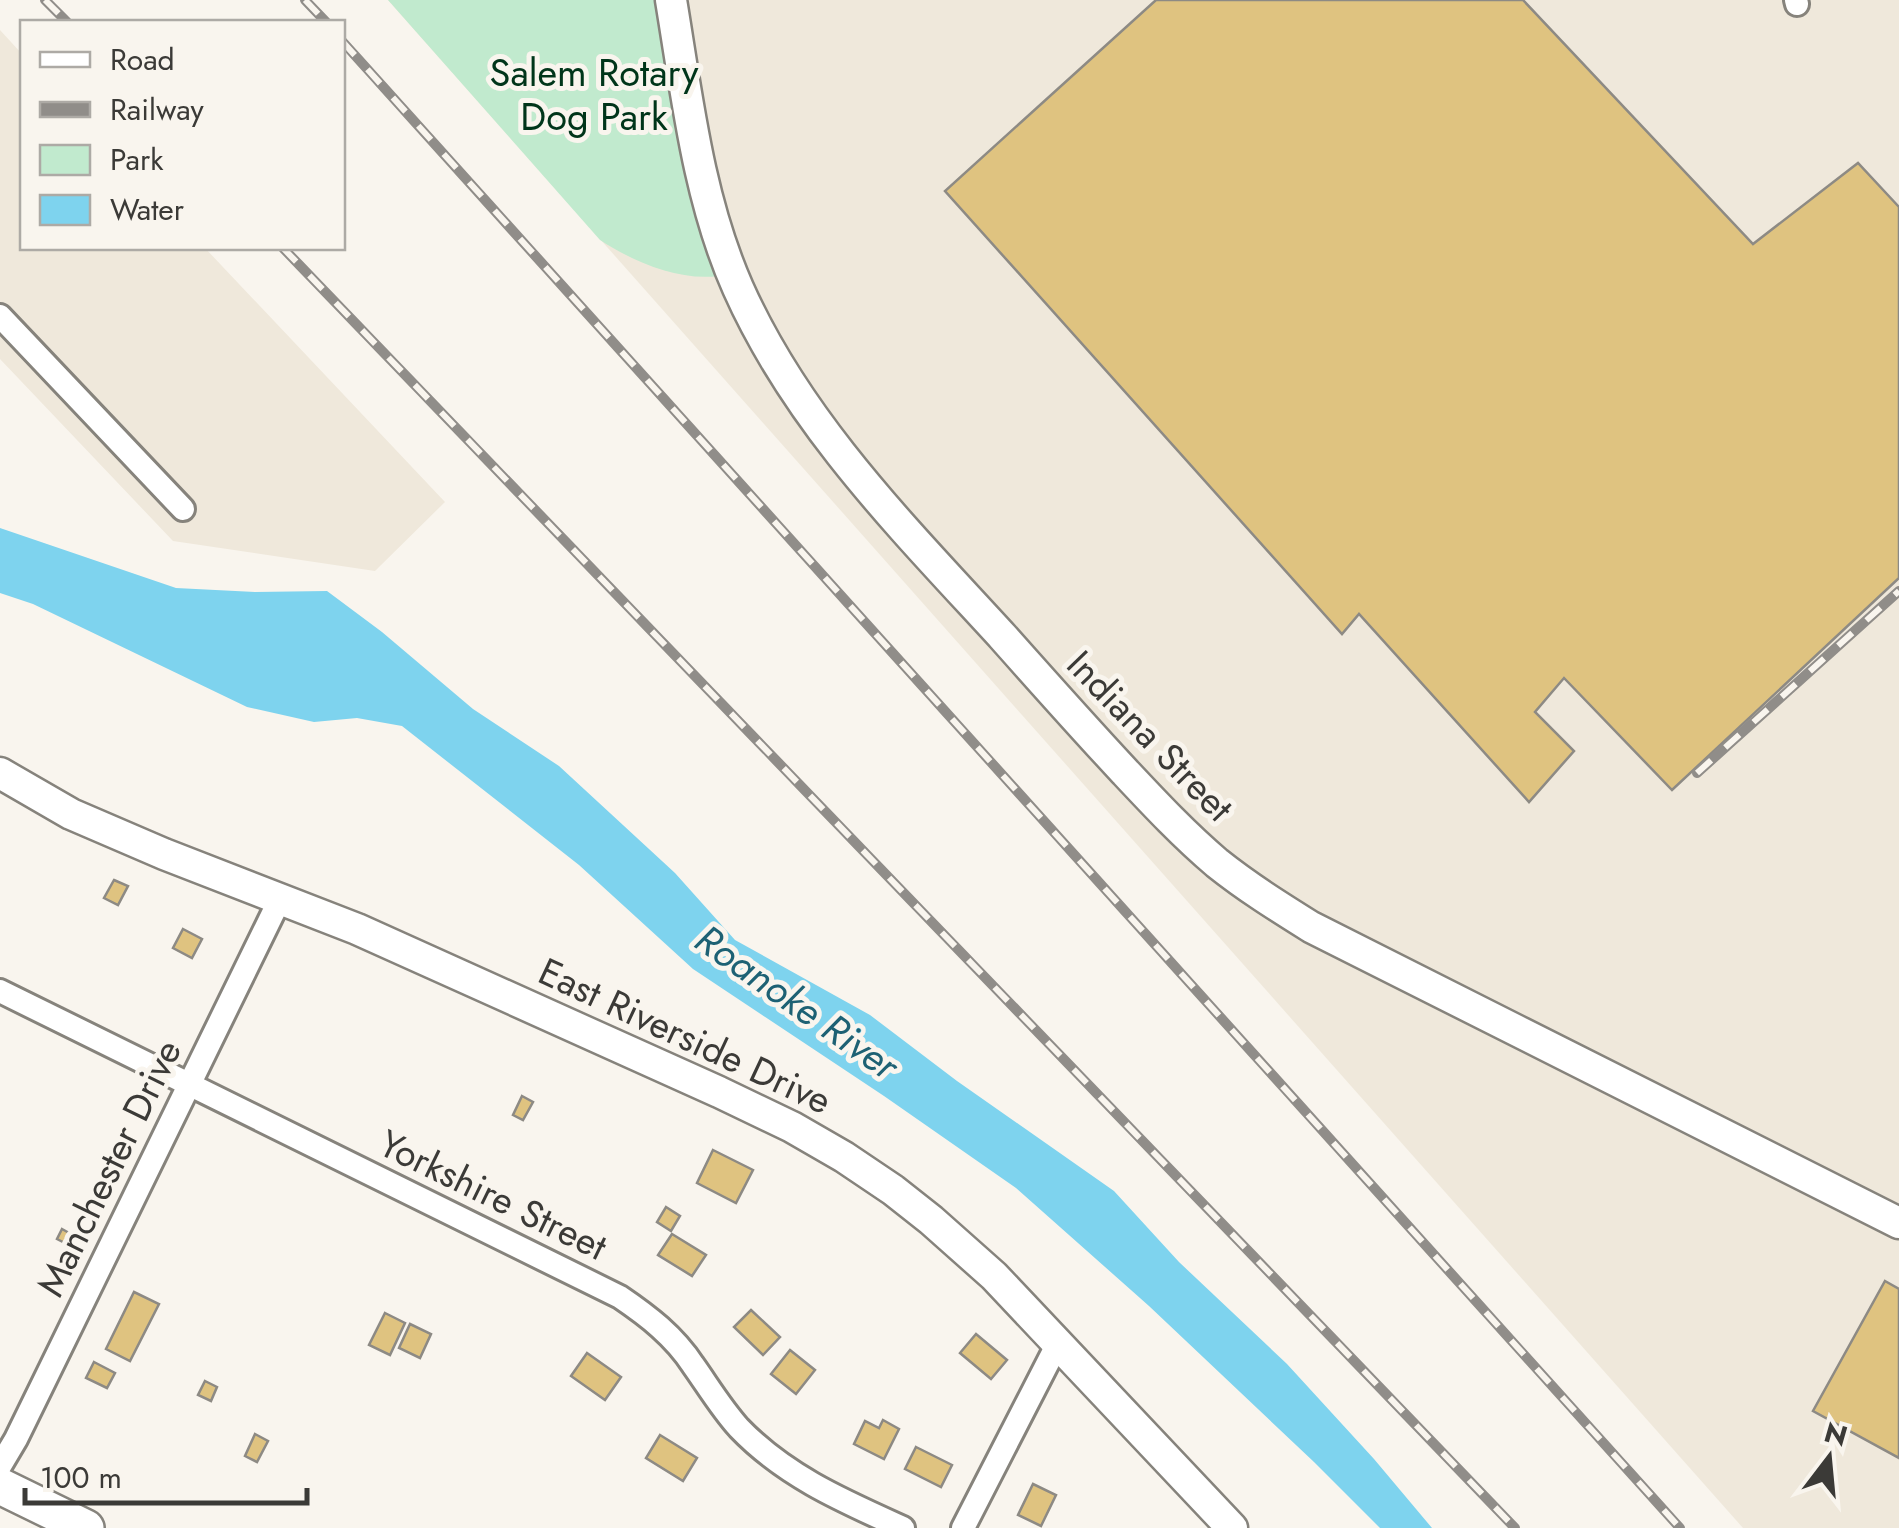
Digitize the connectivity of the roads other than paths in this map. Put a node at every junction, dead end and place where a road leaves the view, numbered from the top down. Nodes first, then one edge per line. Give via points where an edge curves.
1 (670, 0) edge
2 (0, 316) edge
3 (183, 508) dead end
4 (0, 773) edge
5 (280, 900) junction
6 (0, 992) edge
7 (189, 1084) junction
8 (1899, 1223) edge
9 (1058, 1343) junction
10 (0, 1466) edge
11 (0, 1486) edge
12 (86, 1528) edge
13 (903, 1528) edge
14 (963, 1528) edge
15 (1232, 1528) edge

1 - 8 street, Indiana Street via 717,231 736,284 786,378 860,478 1175,826 1311,928
2 - 3 street
4 - 5 street, East Riverside Drive via 71,814
5 - 7 street, Manchester Drive
5 - 9 street, East Riverside Drive via 792,1127 931,1220
6 - 7 street, Yorkshire Street
7 - 10 street, Manchester Drive
7 - 13 street, Yorkshire Street via 620,1297 671,1337 736,1425 768,1455 822,1491
9 - 14 street
9 - 15 street, East Riverside Drive
11 - 12 main road

